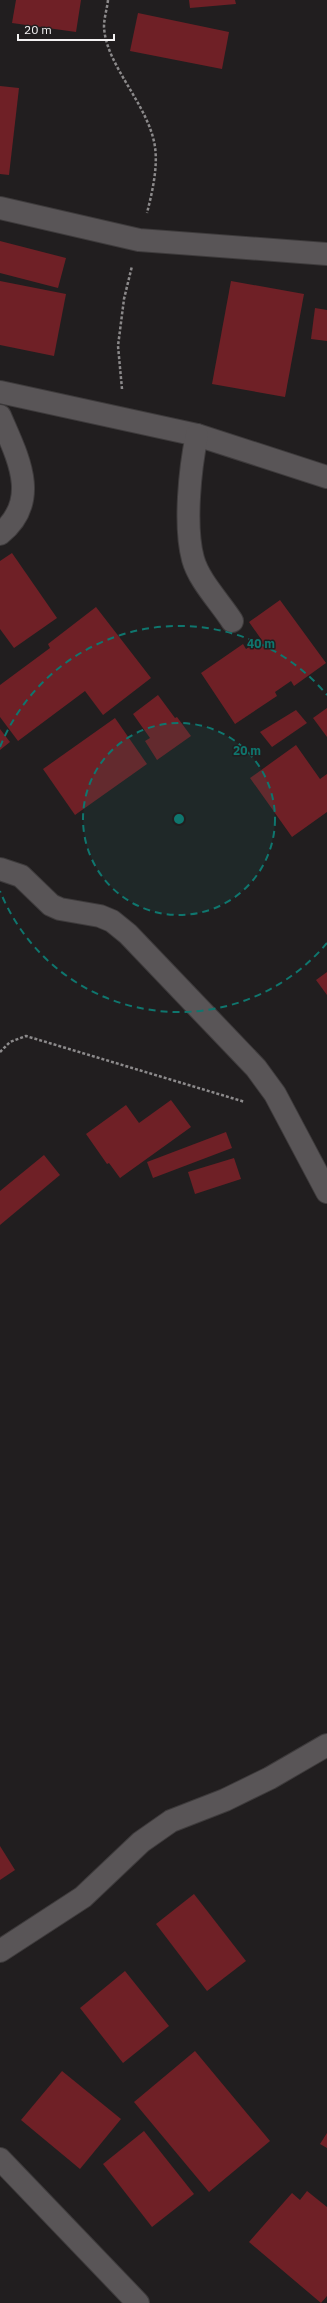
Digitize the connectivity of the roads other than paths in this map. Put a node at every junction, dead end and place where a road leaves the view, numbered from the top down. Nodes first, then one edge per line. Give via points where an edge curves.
1 (0, 208) edge
2 (327, 254) edge
3 (0, 392) edge
4 (0, 416) edge
5 (197, 435) junction
6 (327, 477) edge
7 (0, 534) edge
8 (232, 621) dead end
9 (0, 869) edge
10 (327, 1192) edge
11 (327, 1745) edge
12 (0, 1951) edge
13 (1, 2163) edge
14 (138, 2303) edge

1 - 2 street via 139,240
3 - 5 street
4 - 7 street via 20,466 25,487 20,509 10,526
5 - 6 street
5 - 8 street via 191,461 190,494 190,527 194,559 205,581
9 - 10 street via 20,876 52,905 60,909 100,916 112,921 128,934 256,1068 275,1094
11 - 12 street via 225,1800 171,1821 141,1842 83,1898
13 - 14 street

